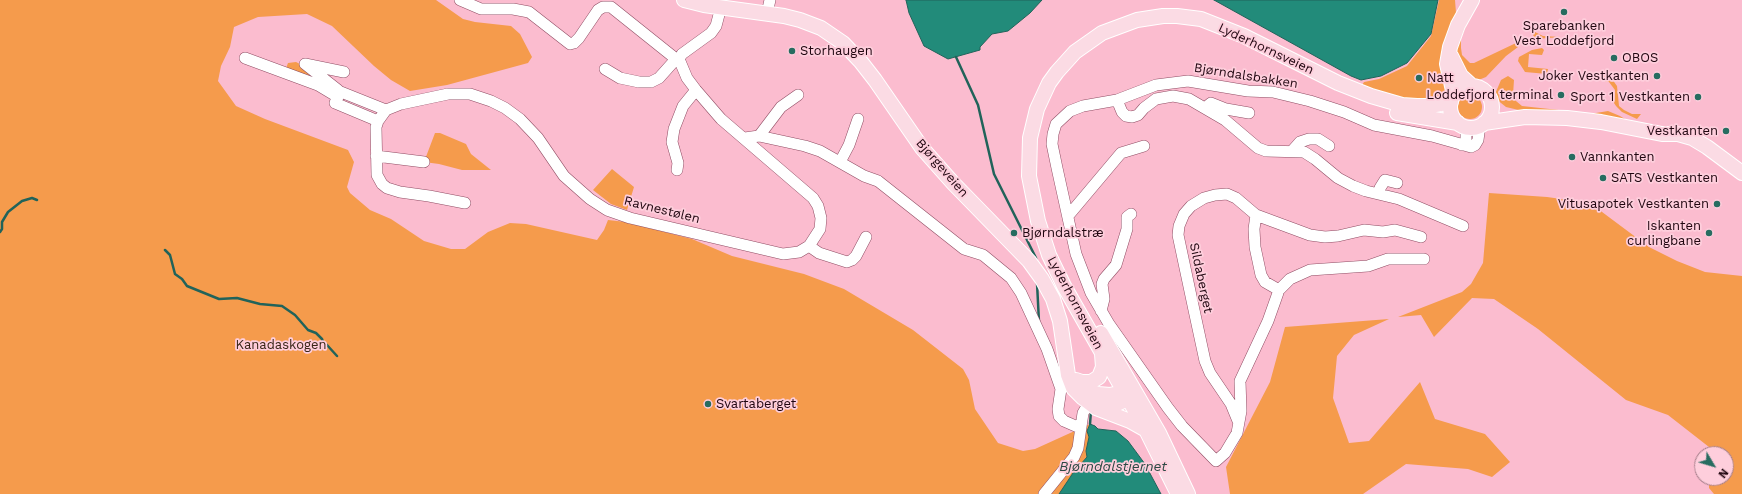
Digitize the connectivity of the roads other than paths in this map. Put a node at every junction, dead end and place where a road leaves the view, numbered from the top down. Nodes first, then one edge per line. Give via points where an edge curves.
1 (460, 0) edge
2 (684, 0) edge
3 (1460, 0) edge
4 (1472, 0) edge
5 (704, 2) edge
6 (768, 6) edge
7 (721, 7) junction
8 (1458, 25) junction
9 (1449, 52) junction
10 (245, 58) dead end
11 (678, 59) junction
12 (605, 69) dead end
13 (344, 72) dead end
14 (1472, 86) junction
15 (696, 90) junction
16 (339, 94) junction
17 (798, 95) dead end
18 (1452, 99) junction
19 (1117, 100) junction
20 (1491, 103) junction
21 (1205, 107) junction
22 (1249, 113) dead end
23 (382, 115) junction
24 (1524, 117) junction
25 (858, 118) dead end
26 (1472, 124) junction
27 (1662, 134) junction
28 (759, 136) junction
29 (745, 138) junction
30 (1144, 146) dead end
31 (1329, 146) dead end
32 (1292, 151) junction
33 (376, 156) junction
34 (424, 162) dead end
35 (840, 162) junction
36 (677, 170) dead end
37 (1742, 173) edge
38 (1397, 183) dead end
39 (1742, 185) edge
40 (1379, 193) junction
41 (465, 203) dead end
42 (1130, 214) dead end
43 (1256, 215) junction
44 (1068, 216) junction
45 (1463, 226) dead end
46 (866, 237) dead end
47 (1421, 237) dead end
48 (809, 246) junction
49 (1424, 259) dead end
50 (1279, 290) junction
51 (1101, 311) junction
52 (1102, 353) junction
53 (1068, 368) junction
54 (1076, 380) junction
55 (1129, 393) junction
56 (1091, 398) junction
57 (1239, 424) junction
58 (1080, 428) junction
59 (1146, 430) junction
60 (1044, 494) edge
61 (1178, 494) edge
62 (1188, 494) edge

1 - 11 street via 481,9 513,8 529,12 570,44 579,38 598,10 603,7 611,8
2 - 5 main road, Bjørgeveien
3 - 8 main road
4 - 8 main road
5 - 7 main road, Bjørgeveien
6 - 7 main road, Bjørgeveien
6 - 53 main road, Bjørgeveien via 821,28 843,43 861,62 922,148 1029,261 1048,289 1056,309
7 - 11 street via 716,26 711,33
8 - 9 main road
9 - 14 main road via 1461,76
9 - 18 main road via 1448,71
10 - 16 street
11 - 12 street via 659,78 651,82 620,78
11 - 15 street
13 - 16 street via 305,64
14 - 18 main road via 1462,88
14 - 20 main road via 1484,91
15 - 29 street via 721,119
15 - 36 street via 683,106 674,129 672,142 678,163
16 - 23 street via 335,103
17 - 28 street via 781,107
18 - 26 main road via 1450,111
18 - 52 main road, Lyderhornsveien via 1430,106 1417,106 1370,96 1338,83 1244,36 1207,21 1189,17 1163,16 1137,20 1112,28 1090,40 1057,72 1042,96 1032,124 1028,164 1035,209 1049,255
19 - 21 street via 1122,112 1132,117 1138,116 1156,99 1173,96 1189,99
19 - 26 street, Bjørndalsbakken via 1156,85 1188,81 1273,92 1344,112 1374,125 1432,136 1462,145
19 - 44 street, Bjørndalsbakken via 1070,111 1056,124 1052,144
20 - 24 main road, Lyderhornsveien via 1509,113
20 - 26 main road via 1490,114
21 - 22 street via 1211,103
21 - 32 street via 1258,148 1266,151
23 - 33 street via 376,127
23 - 48 street, Ravnestølen via 402,104 448,94 477,96 496,103 520,119 538,138 564,176 607,210 630,218 783,254 799,252
24 - 26 main road, Lyderhornsveien
24 - 27 main road, Lyderhornsveien via 1594,121
25 - 35 street
26 - 55 main road, Lyderhornsveien via 1403,114 1368,104 1334,91 1240,44 1190,26 1166,24 1128,32 1104,42 1079,60 1059,84 1045,112 1039,141 1040,189 1046,221 1065,270
27 - 37 main road, Lyderhornsveien via 1678,134 1692,138 1707,146
27 - 39 main road, Lyderhornsveien via 1689,145
28 - 29 street
28 - 35 street via 805,146
29 - 48 street via 813,198 818,206 820,229
30 - 44 street via 1121,153
31 - 32 street via 1318,139 1309,139 1300,142
32 - 40 street via 1304,152 1352,186
33 - 34 street
33 - 41 street via 377,175 387,188
35 - 58 street via 878,181 964,249 982,255 1011,278 1021,293 1047,349 1061,389 1059,416
38 - 40 street via 1385,180
40 - 45 street
42 - 51 street via 1127,217 1116,265 1102,284 1104,299
43 - 47 street, Sildaberget via 1310,235 1325,237 1364,230 1395,230
43 - 50 street via 1255,247 1261,276 1265,282
43 - 57 street, Sildaberget via 1236,198 1227,194 1215,195 1191,206 1184,214 1178,235 1205,361 1234,409
44 - 51 street, Bjørndalsbakken via 1082,271
46 - 48 street via 856,256 847,262 819,253
49 - 50 street via 1388,259 1368,266 1310,270 1290,279
50 - 57 street via 1240,382
51 - 57 street, Bjørndalsbakken via 1168,408 1216,462 1234,441
52 - 54 main road via 1103,367 1099,377 1091,382
52 - 55 main road, Lyderhornsveien
53 - 54 main road, Bjørgeveien
53 - 56 main road, Bjørgeveien via 1073,388
54 - 56 main road, Bjørgeveien
55 - 56 main road, Bjørgeveien via 1123,402 1110,406
55 - 59 main road, Lyderhornsveien
55 - 62 main road, Lyderhornsveien via 1170,453
56 - 58 street via 1083,413
56 - 59 main road, Bjørgeveien via 1096,408
58 - 60 street via 1078,448 1074,457
59 - 61 main road, Lyderhornsveien

